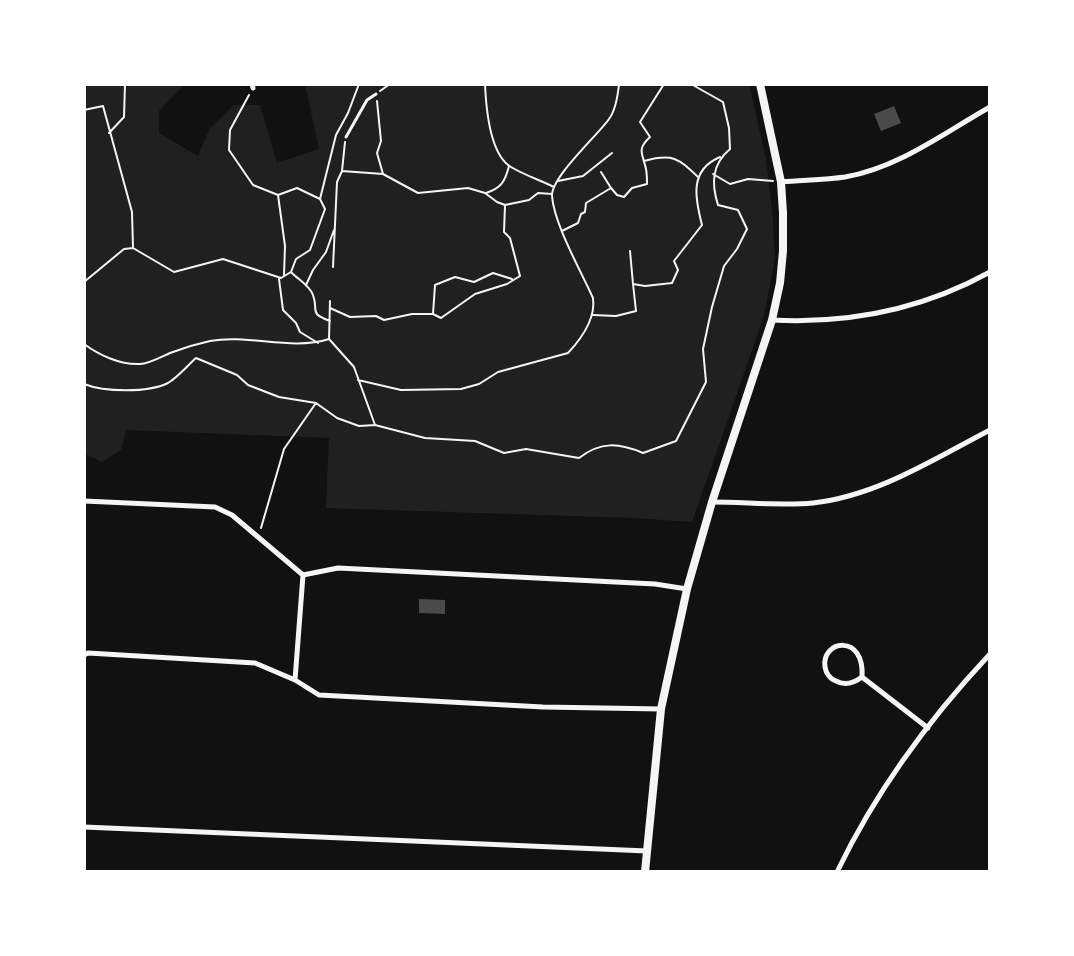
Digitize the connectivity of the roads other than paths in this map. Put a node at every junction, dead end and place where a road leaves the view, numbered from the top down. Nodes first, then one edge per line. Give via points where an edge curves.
1 (760, 84) edge
2 (376, 94) road end
3 (990, 106) edge
4 (346, 137) road end
5 (781, 182) junction
6 (990, 272) edge
7 (772, 320) junction
8 (990, 430) edge
9 (84, 501) edge
10 (712, 502) junction
11 (303, 575) junction
12 (687, 589) junction
13 (990, 654) edge
14 (84, 655) edge
15 (862, 677) junction
16 (295, 680) junction
17 (661, 709) junction
18 (928, 728) junction
19 (84, 827) edge
20 (647, 851) junction
21 (645, 872) edge
22 (837, 872) edge

1 - 5 main road
2 - 4 lane via 367,100
3 - 5 street via 885,166 845,177
5 - 7 main road via 783,251
6 - 7 street via 922,302 882,313 806,322
7 - 10 main road
8 - 10 street via 878,487 843,498 812,503
9 - 11 street via 215,507 232,515
10 - 12 main road
11 - 12 street via 338,568 643,583
11 - 16 street
12 - 17 main road
13 - 18 street
14 - 16 street via 255,663
15 - 15 street via 846,684 834,681 826,673 828,652 846,645 853,648 860,655
15 - 18 street
16 - 17 street via 319,695
17 - 20 main road
18 - 22 street via 880,795
19 - 20 street
20 - 21 main road

